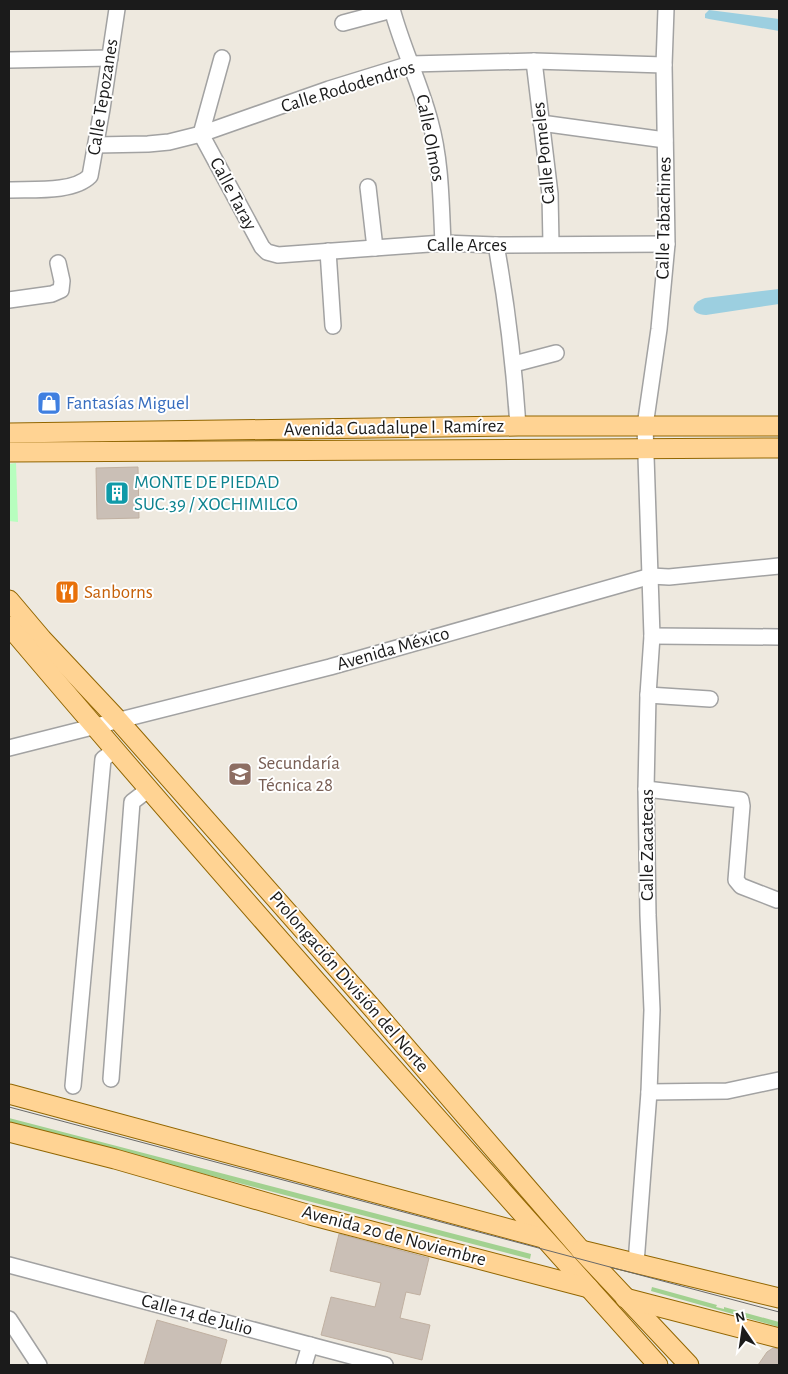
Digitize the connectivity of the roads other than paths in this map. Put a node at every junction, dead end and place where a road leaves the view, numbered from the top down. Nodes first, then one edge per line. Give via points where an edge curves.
1 (117, 9) edge
2 (392, 9) edge
3 (666, 9) edge
4 (343, 23) dead end
5 (110, 58) junction
6 (222, 58) dead end
7 (9, 60) edge
8 (534, 61) junction
9 (410, 64) junction
10 (664, 65) junction
11 (541, 123) junction
12 (201, 134) junction
13 (665, 140) junction
14 (96, 145) junction
15 (368, 187) dead end
16 (9, 190) edge
17 (444, 242) junction
18 (551, 244) junction
19 (667, 244) junction
20 (496, 245) junction
21 (375, 248) junction
22 (328, 251) junction
23 (267, 252) joint
24 (58, 263) dead end
25 (9, 300) edge
26 (333, 326) dead end
27 (556, 353) dead end
28 (514, 364) junction
29 (518, 426) junction
30 (645, 426) junction
31 (779, 426) edge
32 (9, 433) edge
33 (779, 448) edge
34 (645, 449) junction
35 (9, 452) edge
36 (779, 566) edge
37 (651, 576) junction
38 (9, 600) edge
39 (10, 630) edge
40 (652, 636) junction
41 (779, 637) edge
42 (42, 639) junction
43 (648, 695) junction
44 (710, 699) dead end
45 (118, 720) junction
46 (95, 726) junction
47 (9, 748) edge
48 (115, 750) junction
49 (149, 789) junction
50 (646, 789) junction
51 (777, 900) dead end
52 (111, 1079) dead end
53 (779, 1080) edge
54 (74, 1086) dead end
55 (649, 1092) junction
56 (9, 1094) edge
57 (9, 1132) edge
58 (542, 1238) junction
59 (581, 1250) junction
60 (636, 1263) junction
61 (9, 1266) edge
62 (588, 1288) junction
63 (626, 1298) junction
64 (779, 1298) edge
65 (9, 1319) edge
66 (779, 1338) edge
67 (310, 1344) junction
68 (683, 1363) edge
69 (39, 1365) edge
70 (304, 1365) edge
71 (385, 1365) edge
72 (658, 1365) edge

1 - 5 street, Calle Tepozanes
2 - 4 street
2 - 9 street, Calle Olmos
3 - 10 street, Calle Tabachines
5 - 7 street
5 - 14 street, Calle Tepozanes
6 - 12 street
8 - 9 street, Calle Rododendros
8 - 10 street, Calle Rododendros
8 - 11 street, Calle Pomeles
9 - 12 street, Calle Rododendros
9 - 17 street, Calle Olmos via 431,122 439,167
10 - 13 street, Calle Tabachines
11 - 13 street
11 - 18 street, Calle Pomeles via 550,194
12 - 14 street, Calle Rododendros via 169,142
12 - 23 street, Calle Taray
13 - 19 street, Calle Tabachines
14 - 16 street, Calle Tepozanes via 90,176 83,183 71,187
15 - 21 street
17 - 20 street, Calle Arces
17 - 21 street, Calle Arces
18 - 19 street, Calle Arces
18 - 20 street, Calle Arces
19 - 30 street, Calle Tabachines
20 - 28 street
21 - 22 street, Calle Arces
22 - 23 street, Calle Arces
22 - 26 street
24 - 25 street via 61,290
27 - 28 street
28 - 29 street
29 - 30 main road, Avenida Guadalupe I. Ramírez
29 - 32 main road, Avenida Guadalupe I. Ramírez
30 - 31 main road, Avenida Guadalupe I. Ramírez
30 - 34 street, Calle Zacatecas
33 - 34 main road, Avenida Guadalupe I. Ramírez
34 - 35 main road, Avenida Guadalupe I. Ramírez
34 - 37 street, Calle Zacatecas
36 - 37 street, Avenida México
37 - 40 street, Calle Zacatecas
37 - 45 street, Avenida México via 330,667
38 - 42 main road, Prolongación División del Norte
39 - 42 street
39 - 46 main road, Prolongación División del Norte
40 - 41 street
40 - 43 street, Calle Zacatecas
42 - 45 main road, Prolongación División del Norte
43 - 44 street
43 - 50 street, Calle Zacatecas
45 - 46 street, Avenida México
45 - 59 main road, Prolongación División del Norte
46 - 47 street, Avenida México
46 - 48 main road, Prolongación División del Norte
48 - 49 main road, Prolongación División del Norte
48 - 54 street via 104,759
49 - 52 street via 132,802
49 - 58 main road, Prolongación División del Norte
50 - 51 street via 741,800 736,880 740,886
50 - 55 street, Calle Zacatecas via 652,1010
53 - 55 street via 727,1091
55 - 60 street, Calle Zacatecas
56 - 58 main road, Avenida 20 de Noviembre
57 - 62 main road, Avenida 20 de Noviembre
58 - 59 main road, Avenida 20 de Noviembre
58 - 62 main road, Prolongación División del Norte
59 - 60 main road, Avenida 20 de Noviembre
59 - 63 main road, Prolongación División del Norte
60 - 64 main road, Avenida 20 de Noviembre
61 - 67 street, Calle 14 de Julio
62 - 63 main road, Avenida 20 de Noviembre
62 - 72 main road, Prolongación División del Norte
63 - 66 main road, Avenida 20 de Noviembre
63 - 68 main road, Prolongación División del Norte
65 - 69 street
67 - 70 street
67 - 71 street, Calle 14 de Julio

